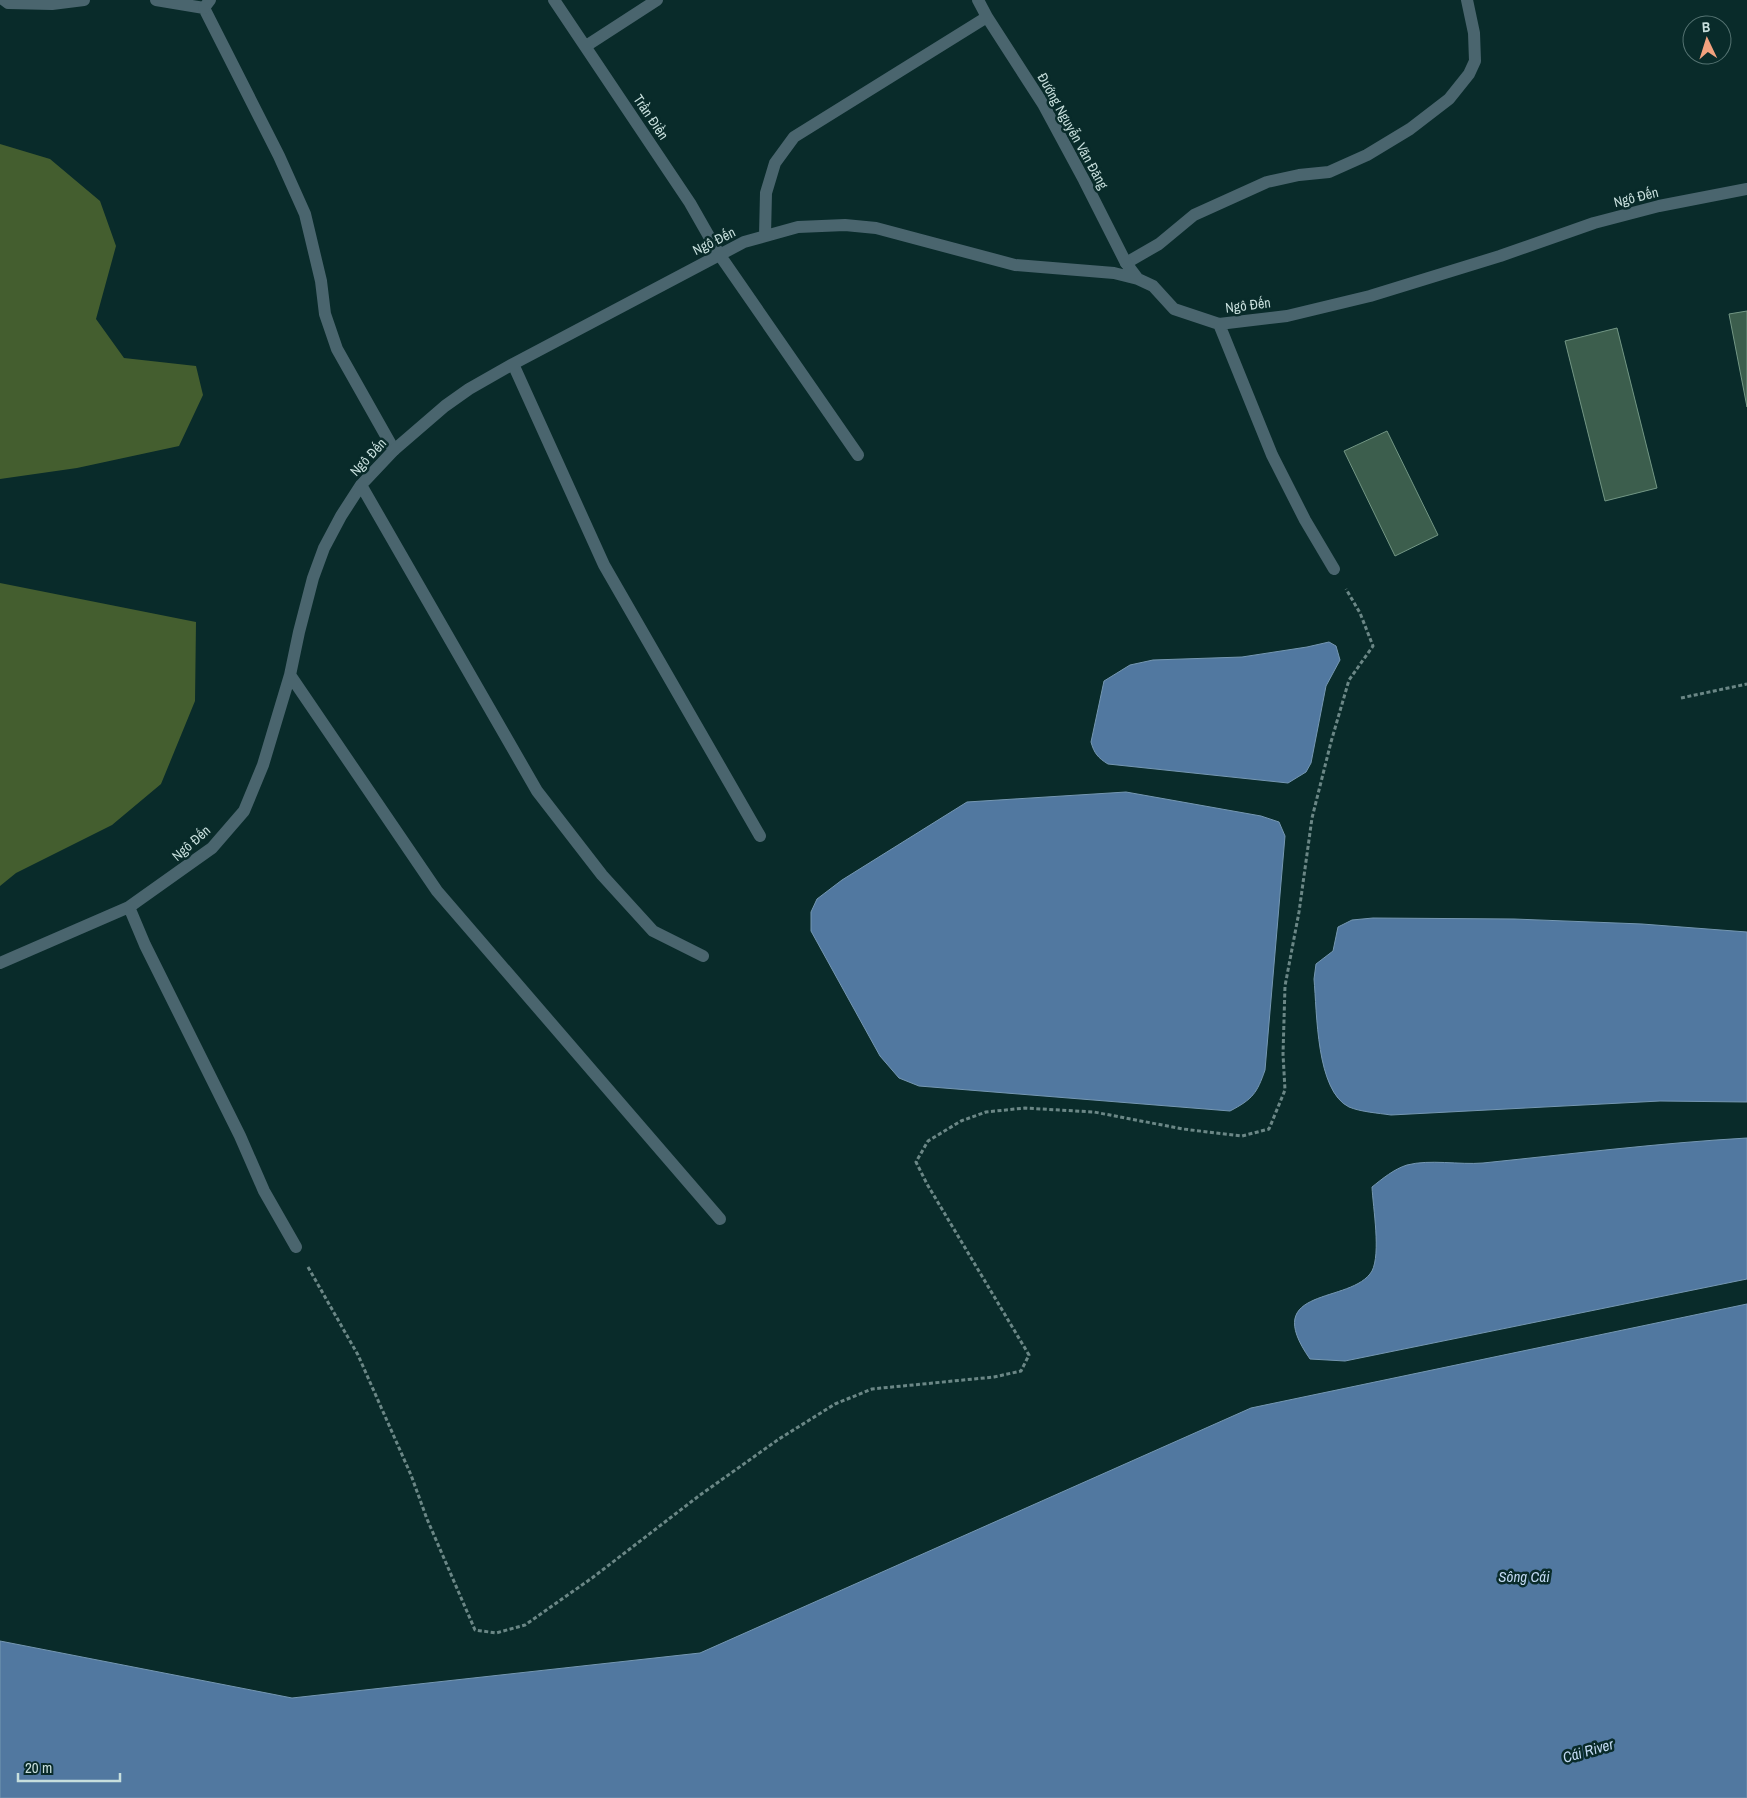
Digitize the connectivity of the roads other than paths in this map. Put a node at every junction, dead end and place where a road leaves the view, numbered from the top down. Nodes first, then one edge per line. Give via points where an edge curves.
1 (4, 0) edge
2 (84, 0) edge
3 (156, 0) edge
4 (554, 0) edge
5 (657, 0) edge
6 (978, 0) edge
7 (1467, 0) edge
8 (68, 1) edge
9 (207, 4) edge
10 (987, 17) junction
11 (586, 46) junction
12 (1747, 189) edge
13 (765, 235) junction
14 (719, 254) junction
15 (1126, 263) junction
16 (1138, 279) junction
17 (1219, 324) junction
18 (512, 364) junction
19 (394, 450) junction
20 (858, 455) dead end
21 (362, 485) junction
22 (1334, 569) road end
23 (290, 675) junction
24 (760, 836) dead end
25 (129, 907) junction
26 (703, 956) dead end
27 (0, 963) edge
28 (720, 1219) dead end
29 (296, 1247) road end

1 - 8 street via 8,4
2 - 8 street
3 - 9 street
4 - 11 street, Trần Điền
5 - 11 street
6 - 10 street, Đướng Nguyễn Văn Đăng
7 - 15 street via 1474,32 1474,61 1469,74 1449,99 1410,129 1367,155 1329,172 1266,182 1194,215 1159,244
9 - 19 street via 304,214 337,349
10 - 13 street via 794,137 775,163 766,193
10 - 15 street, Đướng Nguyễn Văn Đăng via 1044,104
11 - 14 street, Trần Điền via 690,202
12 - 17 street, Ngô Đến via 1594,223 1370,296 1287,316
13 - 14 street, Ngô Đến
13 - 16 street, Ngô Đến via 798,227 845,225 876,228 1015,266 1114,273
14 - 18 street, Ngô Đến
14 - 20 street, Trần Điền
15 - 16 street, Đướng Nguyễn Văn Đăng
16 - 17 street, Ngô Đến via 1153,286 1174,309
17 - 22 street via 1272,455
18 - 19 street, Ngô Đến via 445,406
18 - 24 street via 604,565
19 - 21 street, Ngô Đến
21 - 23 street, Ngô Đến via 321,555
21 - 26 street via 537,791 602,875 653,931
23 - 25 street, Ngô Đến via 263,765 244,811 212,848
23 - 28 street via 437,892
25 - 27 street, Ngô Đến
25 - 29 street via 264,1191

